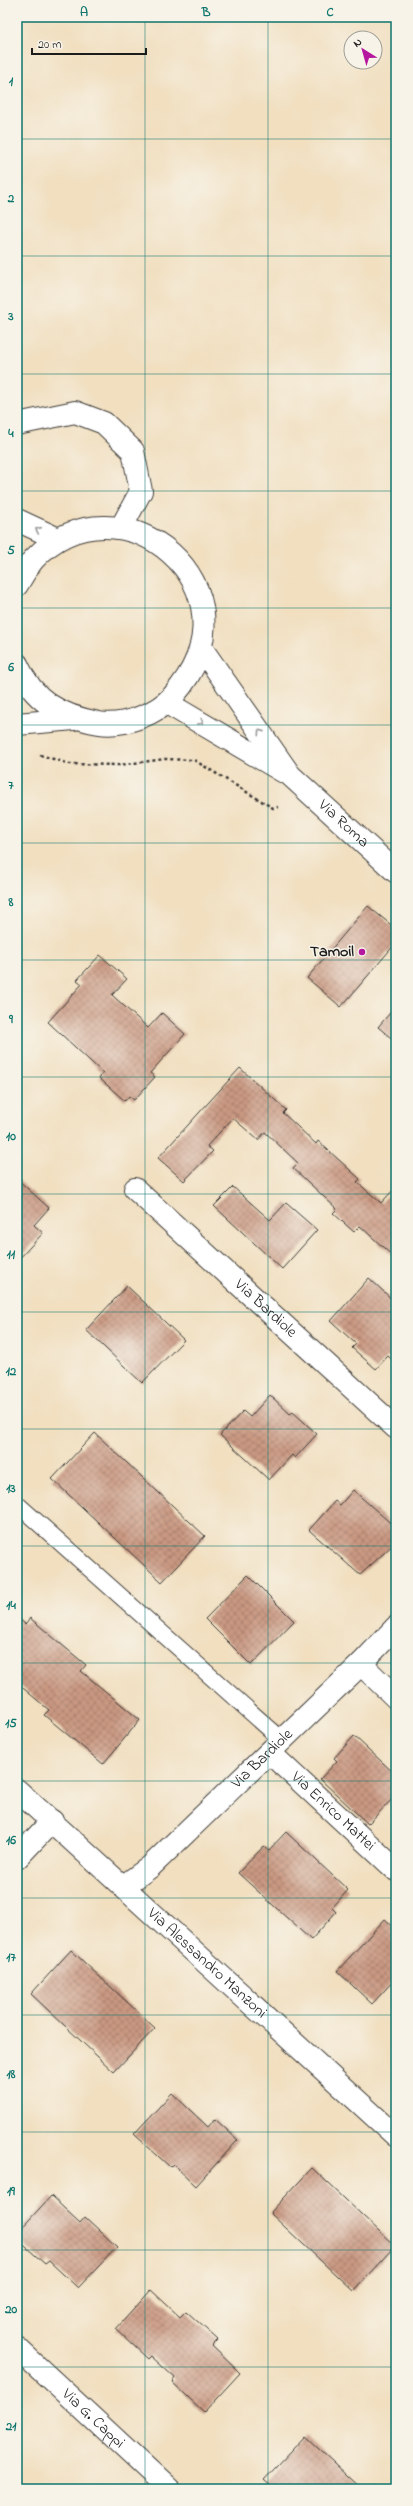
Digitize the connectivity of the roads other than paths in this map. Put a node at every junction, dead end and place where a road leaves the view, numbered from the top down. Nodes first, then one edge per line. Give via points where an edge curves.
1 (17, 424) edge
2 (17, 520) edge
3 (121, 528) junction
4 (58, 539) junction
5 (17, 585) edge
6 (202, 649) junction
7 (17, 664) edge
8 (167, 703) junction
9 (74, 718) junction
10 (17, 724) edge
11 (290, 775) junction
12 (396, 872) edge
13 (135, 1189) dead end
14 (396, 1428) edge
15 (17, 1504) edge
16 (396, 1627) edge
17 (361, 1664) junction
18 (396, 1698) edge
19 (276, 1746) junction
20 (17, 1790) edge
21 (52, 1821) junction
22 (17, 1858) edge
23 (396, 1870) edge
24 (124, 1886) junction
25 (396, 2136) edge
26 (17, 2348) edge
27 (169, 2489) edge

1 - 3 street via 75,412 104,423 133,451 141,491
4 -> 2 street
3 - 4 street via 89,529
3 - 6 street via 152,538 178,558 196,584 204,616
4 - 5 street via 33,560
6 - 8 street via 188,678
11 -> 6 street
7 - 9 street via 24,679 45,703
8 - 9 street via 138,718 106,724
8 -> 11 street
9 - 10 street
11 - 12 street, Via Roma
13 - 14 street, Via Bardiole
15 - 19 lane
16 - 17 street, Via Bardiole
17 - 18 street
17 - 19 street, Via Bardiole
19 - 23 street, Via Enrico Mattei
19 - 24 street, Via Bardiole via 150,1867
20 - 21 street, Via Alessandro Manzoni
21 - 22 street
21 - 24 street, Via Alessandro Manzoni
24 - 25 street, Via Alessandro Manzoni
26 - 27 street, Via G. Cappi

